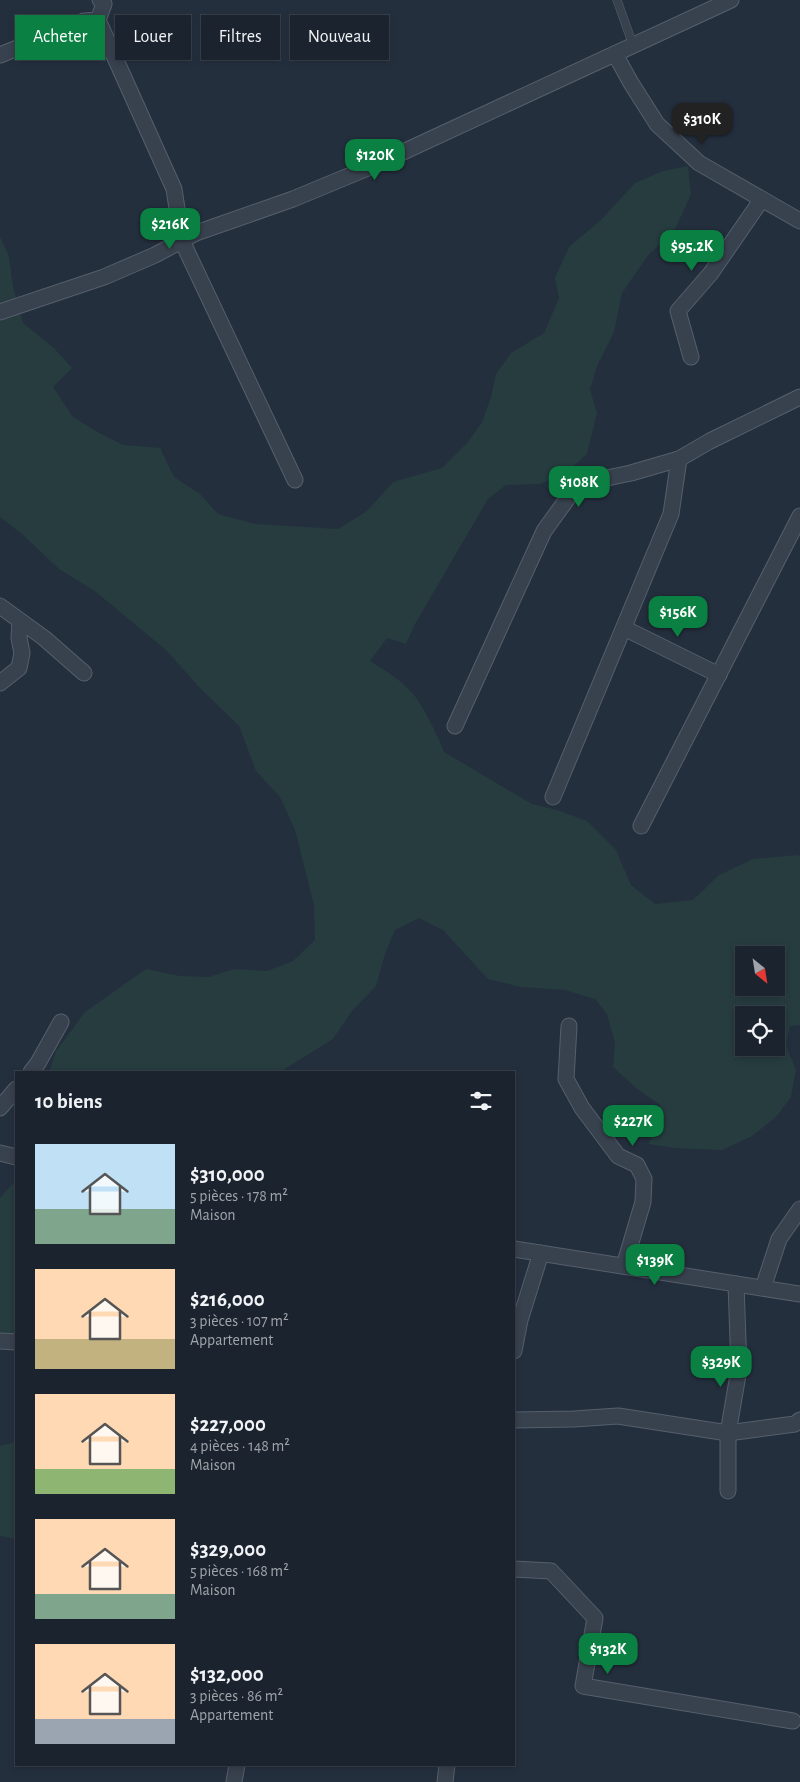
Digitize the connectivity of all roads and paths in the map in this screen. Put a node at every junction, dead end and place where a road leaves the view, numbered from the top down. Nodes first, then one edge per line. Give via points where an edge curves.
1 (617, 0) edge
2 (731, 0) edge
3 (106, 1) edge
4 (100, 15) edge
5 (105, 36) edge
6 (633, 46) junction
7 (15, 49) edge
8 (615, 54) junction
9 (0, 55) edge
10 (762, 199) junction
11 (800, 221) edge
12 (182, 241) junction
13 (0, 312) edge
14 (691, 357) dead end
15 (800, 398) edge
16 (679, 458) junction
17 (295, 480) dead end
18 (800, 516) edge
19 (0, 606) edge
20 (20, 621) junction
21 (624, 628) junction
22 (84, 673) dead end
23 (719, 675) junction
24 (0, 683) edge
25 (455, 726) dead end
26 (553, 797) dead end
27 (641, 826) dead end
28 (61, 1022) dead end
29 (569, 1026) dead end
30 (31, 1071) edge
31 (15, 1090) edge
32 (0, 1108) edge
33 (0, 1153) edge
34 (15, 1157) edge
35 (800, 1209) edge
36 (515, 1248) edge
37 (541, 1253) junction
38 (624, 1266) junction
39 (736, 1284) junction
40 (763, 1288) junction
41 (800, 1294) edge
42 (0, 1341) edge
43 (15, 1342) edge
44 (515, 1346) edge
45 (515, 1420) edge
46 (800, 1420) edge
47 (728, 1433) junction
48 (728, 1492) dead end
49 (515, 1568) edge
50 (793, 1721) dead end
51 (237, 1766) edge
52 (447, 1766) edge
53 (234, 1782) edge
54 (445, 1782) edge

1 - 6 lane
2 - 6 street
3 - 4 street
5 - 12 street via 174,189
6 - 8 street
7 - 9 street
8 - 10 street via 657,124 699,163
8 - 12 street via 375,165
10 - 11 street
10 - 14 street via 711,273 678,310
12 - 13 street via 156,256 104,277
12 - 17 street
15 - 16 street
16 - 21 street via 671,514
16 - 25 street via 631,473 578,484 544,531
18 - 23 street
19 - 20 street
20 - 22 street
20 - 24 street via 18,638 22,653 18,668
21 - 23 street
21 - 26 street
23 - 27 street
28 - 30 street
29 - 38 street via 566,1079 582,1108 618,1156 637,1165 644,1179 643,1202
31 - 32 street
33 - 34 street
35 - 40 street via 779,1239
36 - 37 street
37 - 38 street
37 - 44 street
38 - 39 street
39 - 40 street
39 - 47 street via 739,1369
40 - 41 street
42 - 43 street
45 - 47 street via 618,1416
46 - 47 street via 795,1424
47 - 48 street
49 - 50 street via 551,1571 595,1618 583,1686
51 - 53 street
52 - 54 street

